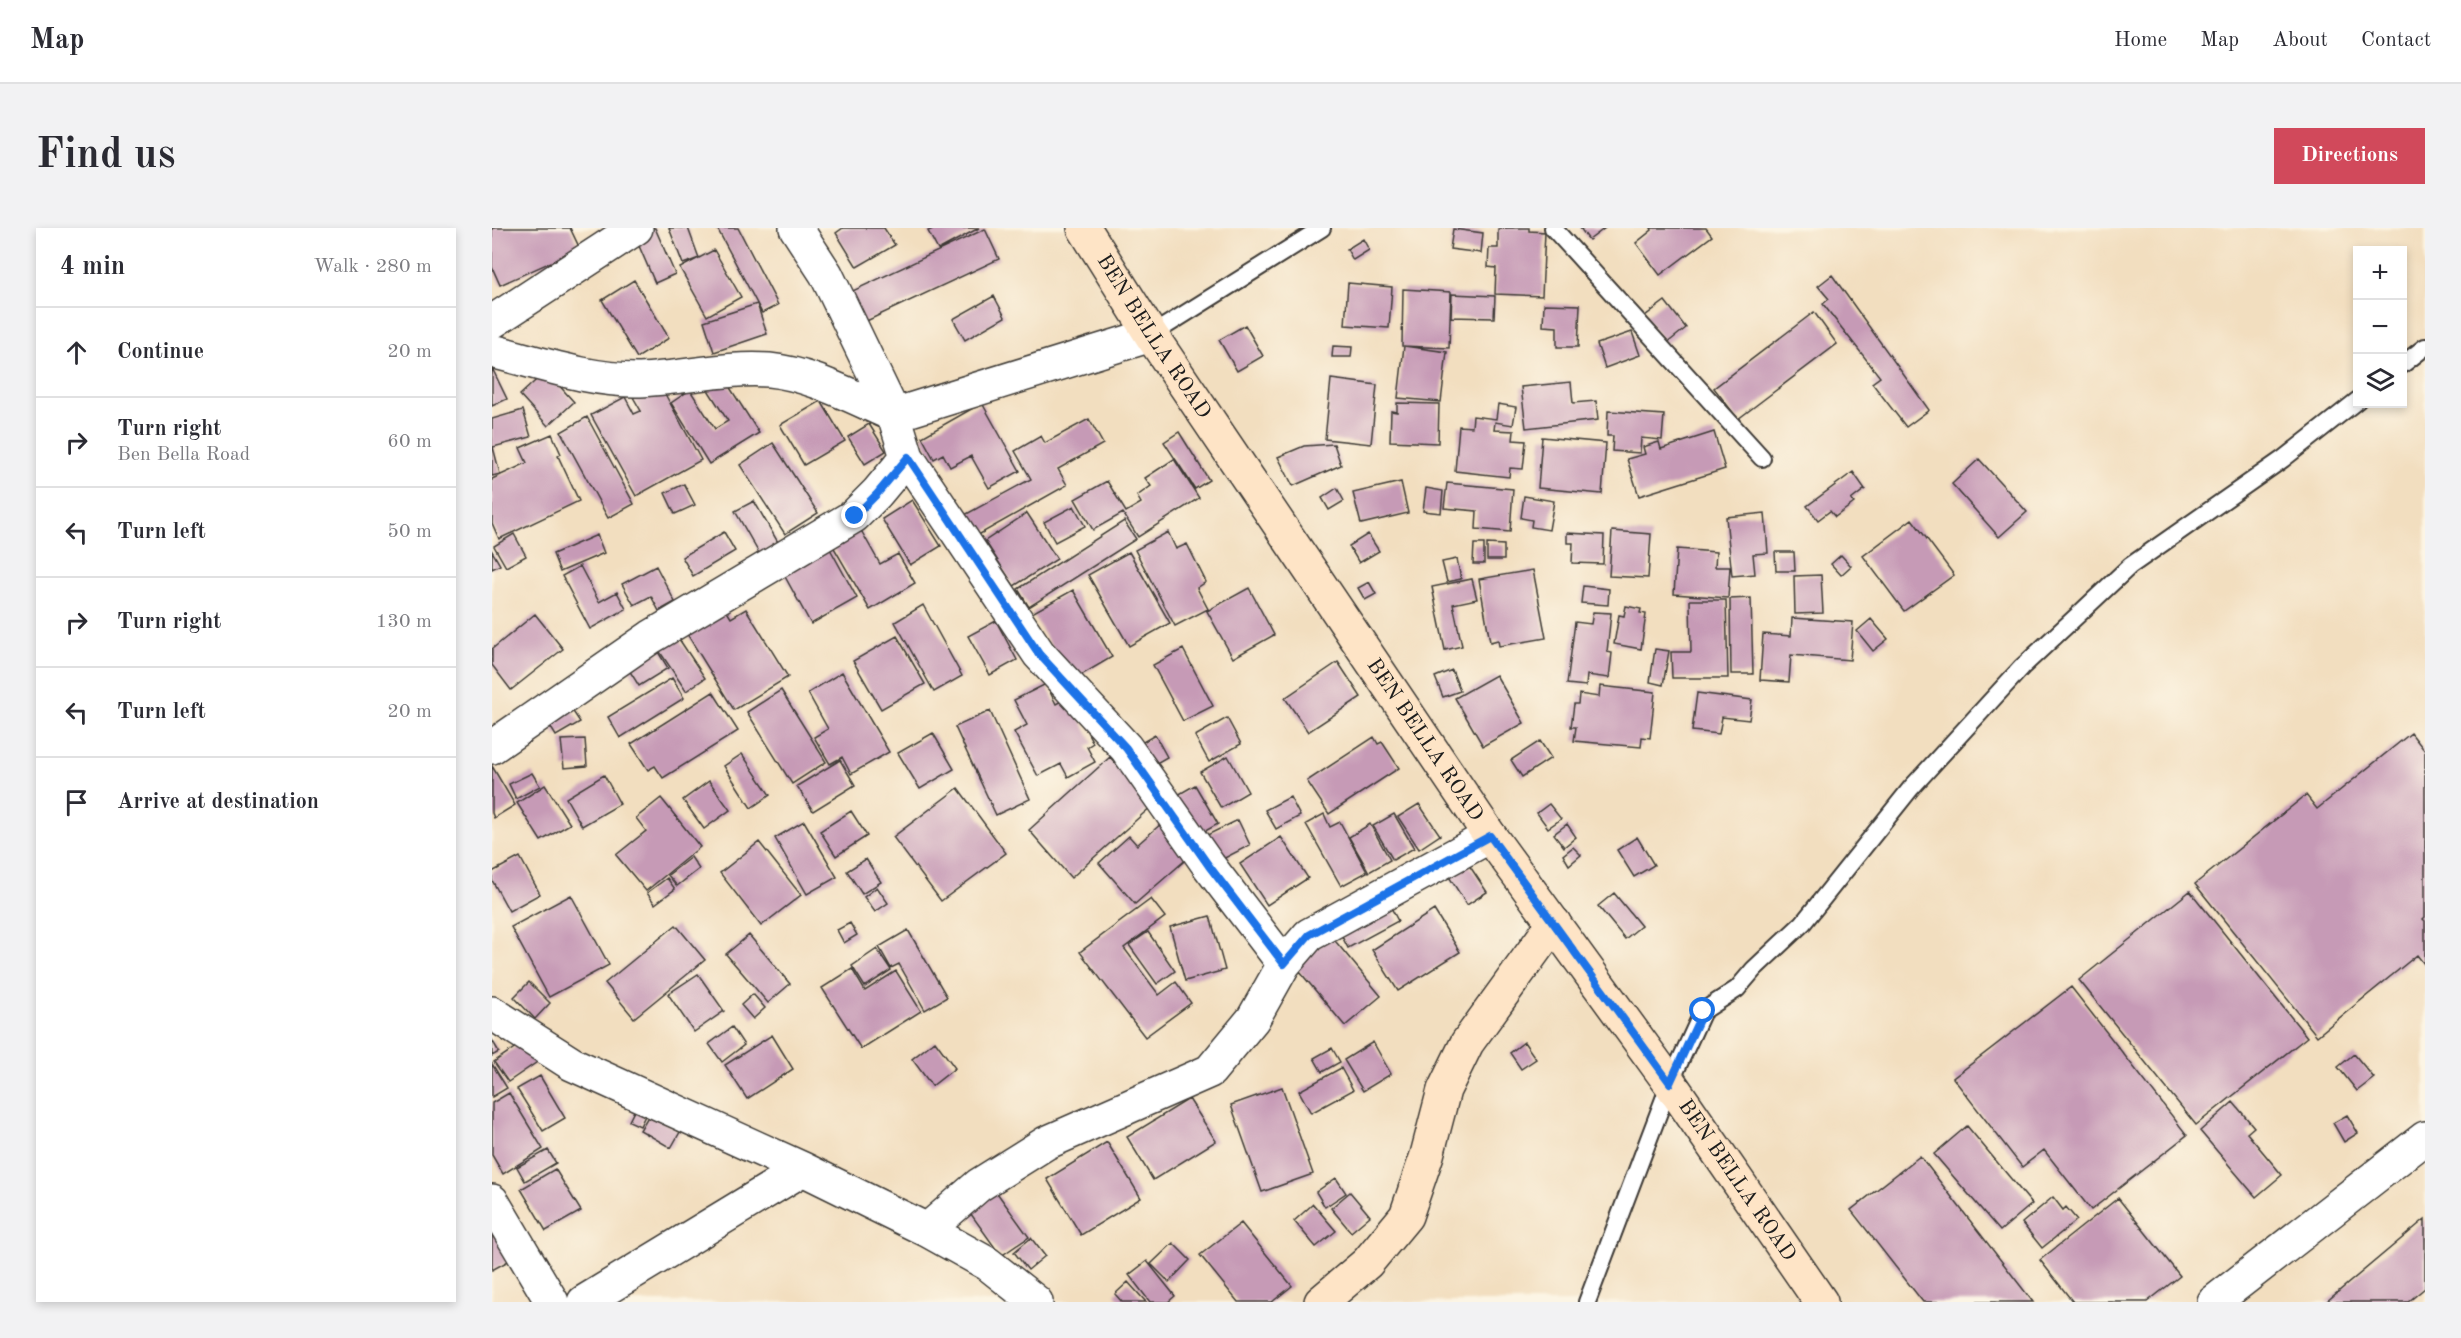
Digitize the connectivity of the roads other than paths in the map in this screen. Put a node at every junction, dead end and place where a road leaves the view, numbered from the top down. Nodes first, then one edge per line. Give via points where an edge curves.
1 (636, 228) edge
2 (796, 228) edge
3 (1084, 228) edge
4 (1322, 228) edge
5 (1553, 228) edge
6 (492, 322) edge
7 (1150, 335) junction
8 (2425, 347) edge
9 (492, 351) edge
10 (2407, 362) edge
11 (2353, 404) edge
12 (894, 415) junction
13 (908, 457) junction
14 (1762, 458) dead end
15 (492, 747) edge
16 (1490, 836) junction
17 (1554, 923) junction
18 (1284, 964) junction
19 (492, 1013) edge
20 (1670, 1083) junction
21 (2425, 1138) edge
22 (803, 1169) junction
23 (492, 1201) edge
24 (927, 1230) junction
25 (552, 1302) edge
26 (584, 1302) edge
27 (1036, 1302) edge
28 (1321, 1302) edge
29 (1587, 1302) edge
30 (1821, 1302) edge
31 (2214, 1302) edge

1 - 6 street
2 - 12 street via 826,273
3 - 7 main road, BEN BELLA ROAD
4 - 7 lane
5 - 14 lane
7 - 12 street
7 - 16 main road, BEN BELLA ROAD
8 - 10 lane
9 - 12 street via 598,377 640,380 769,370 813,381
11 - 20 lane via 2283,459 2130,566 2022,667 1911,788 1803,923 1737,989 1703,1011
12 - 13 street
13 - 15 street via 855,516 651,638
13 - 18 street via 1039,654 1126,748
16 - 17 main road, BEN BELLA ROAD
16 - 18 street via 1309,935
17 - 20 main road, BEN BELLA ROAD
17 - 28 main road via 1467,1043 1444,1090 1406,1216 1367,1263
18 - 24 street via 1252,1019 1210,1071 1046,1143 979,1185
19 - 22 street via 572,1064
20 - 29 lane
20 - 30 main road, BEN BELLA ROAD
21 - 31 street
22 - 24 street
22 - 26 street
23 - 25 street
24 - 27 street via 988,1264

